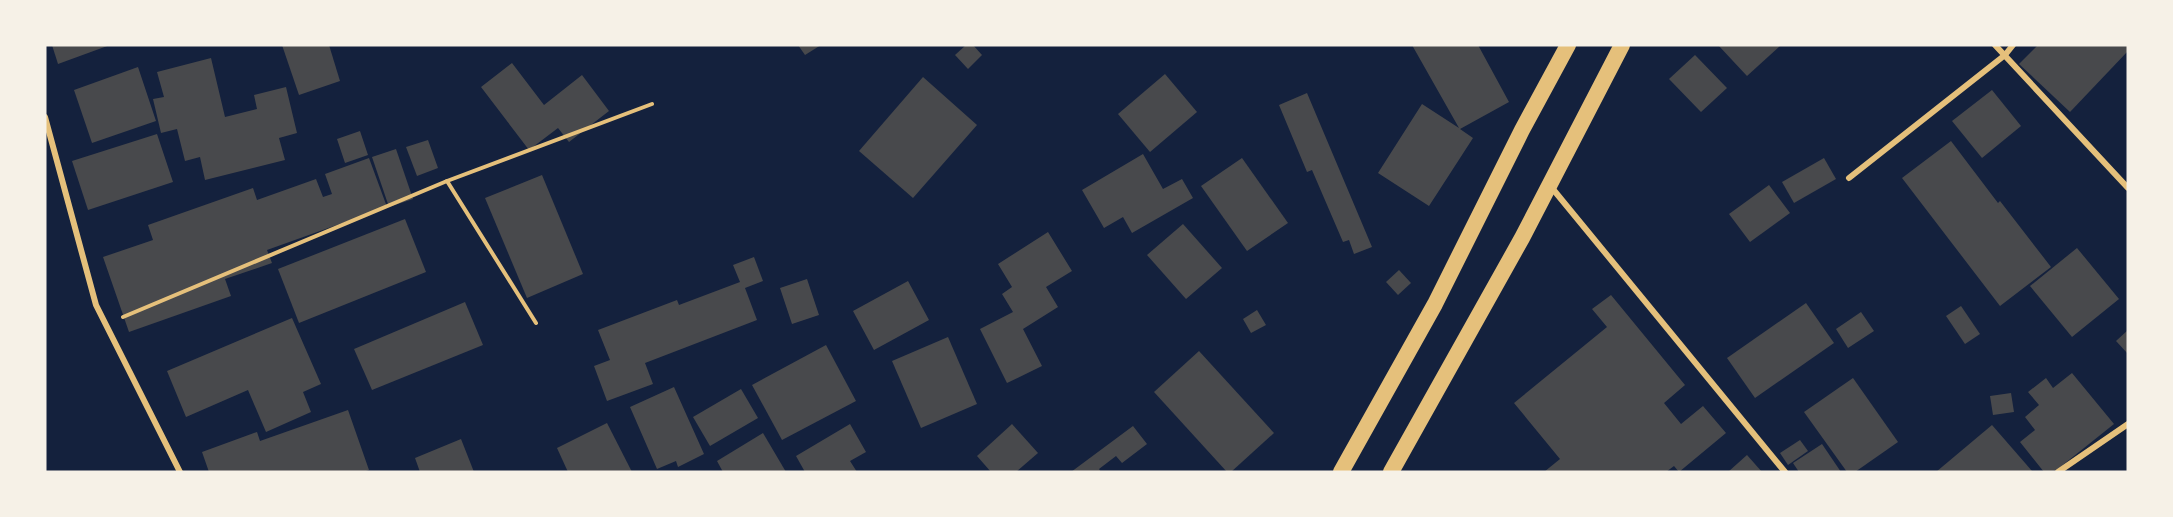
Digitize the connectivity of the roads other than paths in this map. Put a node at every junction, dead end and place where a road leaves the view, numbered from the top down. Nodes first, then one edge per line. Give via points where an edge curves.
1 (1568, 45) edge
2 (1622, 45) edge
3 (1995, 45) edge
4 (2013, 45) edge
5 (2004, 55) junction
6 (45, 117) edge
7 (1849, 178) dead end
8 (1550, 185) junction
9 (2128, 188) edge
10 (2128, 424) edge
11 (180, 472) edge
12 (1341, 472) edge
13 (1391, 472) edge
14 (1785, 472) edge
15 (2058, 472) edge

1 - 12 highway via 1435,304
2 - 8 highway
3 - 5 street
4 - 5 street
5 - 7 street
5 - 9 street
6 - 11 street via 96,304
8 - 13 highway
8 - 14 street
10 - 15 street

